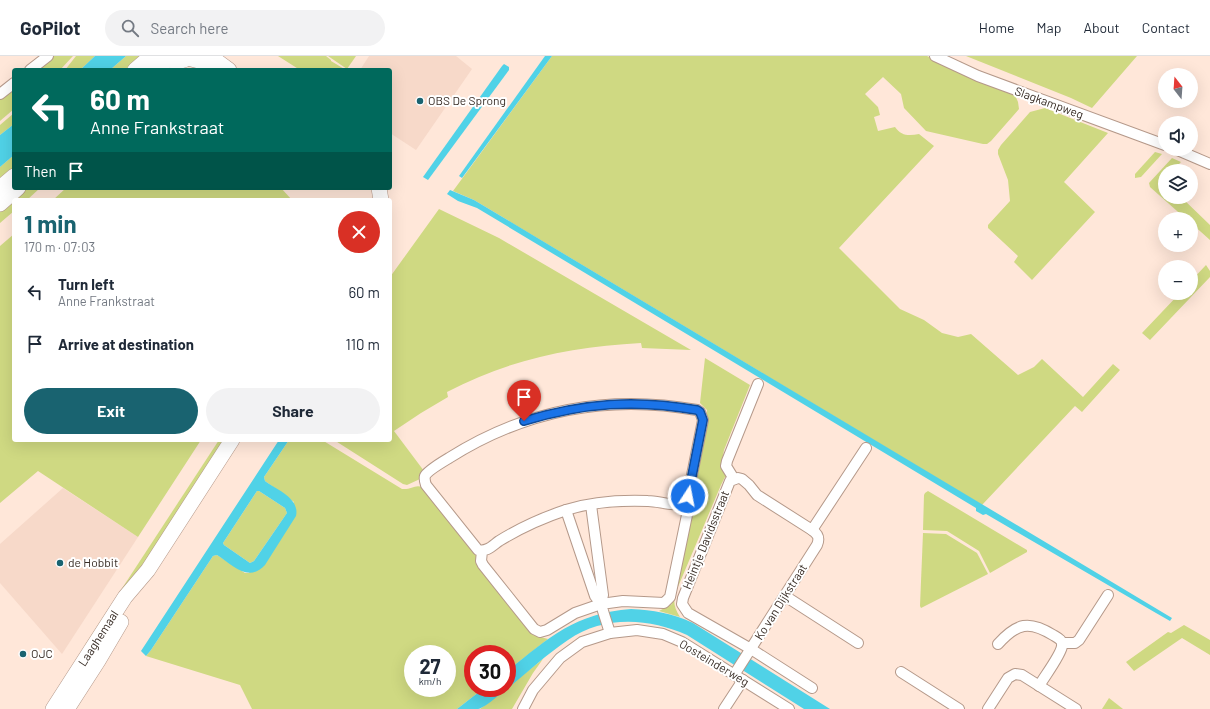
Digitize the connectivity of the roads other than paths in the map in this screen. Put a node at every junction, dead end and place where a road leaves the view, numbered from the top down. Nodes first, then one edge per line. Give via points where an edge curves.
1 (48, 56) edge
2 (151, 56) edge
3 (210, 56) edge
4 (935, 56) edge
5 (190, 57) edge
6 (166, 58) edge
7 (33, 68) edge
8 (137, 68) edge
9 (155, 68) edge
10 (210, 68) edge
11 (226, 68) edge
12 (12, 85) edge
13 (0, 94) edge
14 (1158, 142) edge
15 (1191, 156) edge
16 (1210, 164) edge
17 (12, 178) edge
18 (0, 188) edge
19 (16, 190) edge
20 (0, 204) edge
21 (758, 384) dead end
22 (231, 442) edge
23 (866, 448) dead end
24 (734, 479) junction
25 (684, 503) junction
26 (591, 504) junction
27 (566, 510) junction
28 (812, 530) junction
29 (482, 551) junction
30 (148, 570) junction
31 (1108, 595) dead end
32 (785, 596) junction
33 (602, 607) junction
34 (610, 633) junction
35 (858, 643) dead end
36 (998, 644) dead end
37 (1062, 644) junction
38 (749, 652) junction
39 (901, 672) dead end
40 (738, 675) junction
41 (1039, 686) junction
42 (812, 688) dead end
43 (53, 709) edge
44 (67, 709) edge
45 (523, 709) edge
46 (724, 709) edge
47 (789, 709) edge
48 (959, 709) edge
49 (988, 709) edge
50 (1076, 709) edge

1 - 7 street
2 - 8 street
3 - 11 street
4 - 14 street, Slagkampweg via 978,76
5 - 6 street via 179,61
5 - 10 street
6 - 9 street
12 - 13 street
15 - 16 street
17 - 18 street
19 - 20 street
21 - 24 street, Heintje Davidsstraat via 727,461 726,466
22 - 30 street, Laaghemaal
23 - 28 street
24 - 28 street, Heintje Davidsstraat via 742,479 757,495
24 - 38 street, Heintje Davidsstraat via 728,485 682,604 688,613
25 - 26 street via 678,505 631,500
25 - 29 street via 688,496 703,420 697,410 673,405 617,404 572,409 542,416 501,430 464,449 425,476 426,485 474,548
25 - 33 street via 687,515 671,594 667,600 664,603 623,601
26 - 27 street
26 - 33 street via 603,595
27 - 29 street via 521,528
27 - 33 street via 595,596
28 - 32 street, Ko van Dijkstraat via 819,538 817,545
29 - 33 street via 483,565 534,629 540,632 575,613
30 - 43 street, Laaghemaal via 125,597
30 - 44 street, Laaghemaal via 106,648
31 - 37 street via 1079,640 1075,643
32 - 35 street
32 - 38 street, Ko van Dijkstraat
33 - 34 street
34 - 40 street, Oosteinderweg via 637,630 663,634 682,642
34 - 45 street, Oosteinderweg via 582,642 560,658 533,690
36 - 37 street via 1012,631 1030,625 1042,628 1057,637
37 - 41 street
38 - 40 street, Ko van Dijkstraat
38 - 42 street
39 - 48 street
40 - 46 street, Ko van Dijkstraat
40 - 47 street, Oosteinderweg
41 - 49 street via 1019,674 1011,675
41 - 50 street

